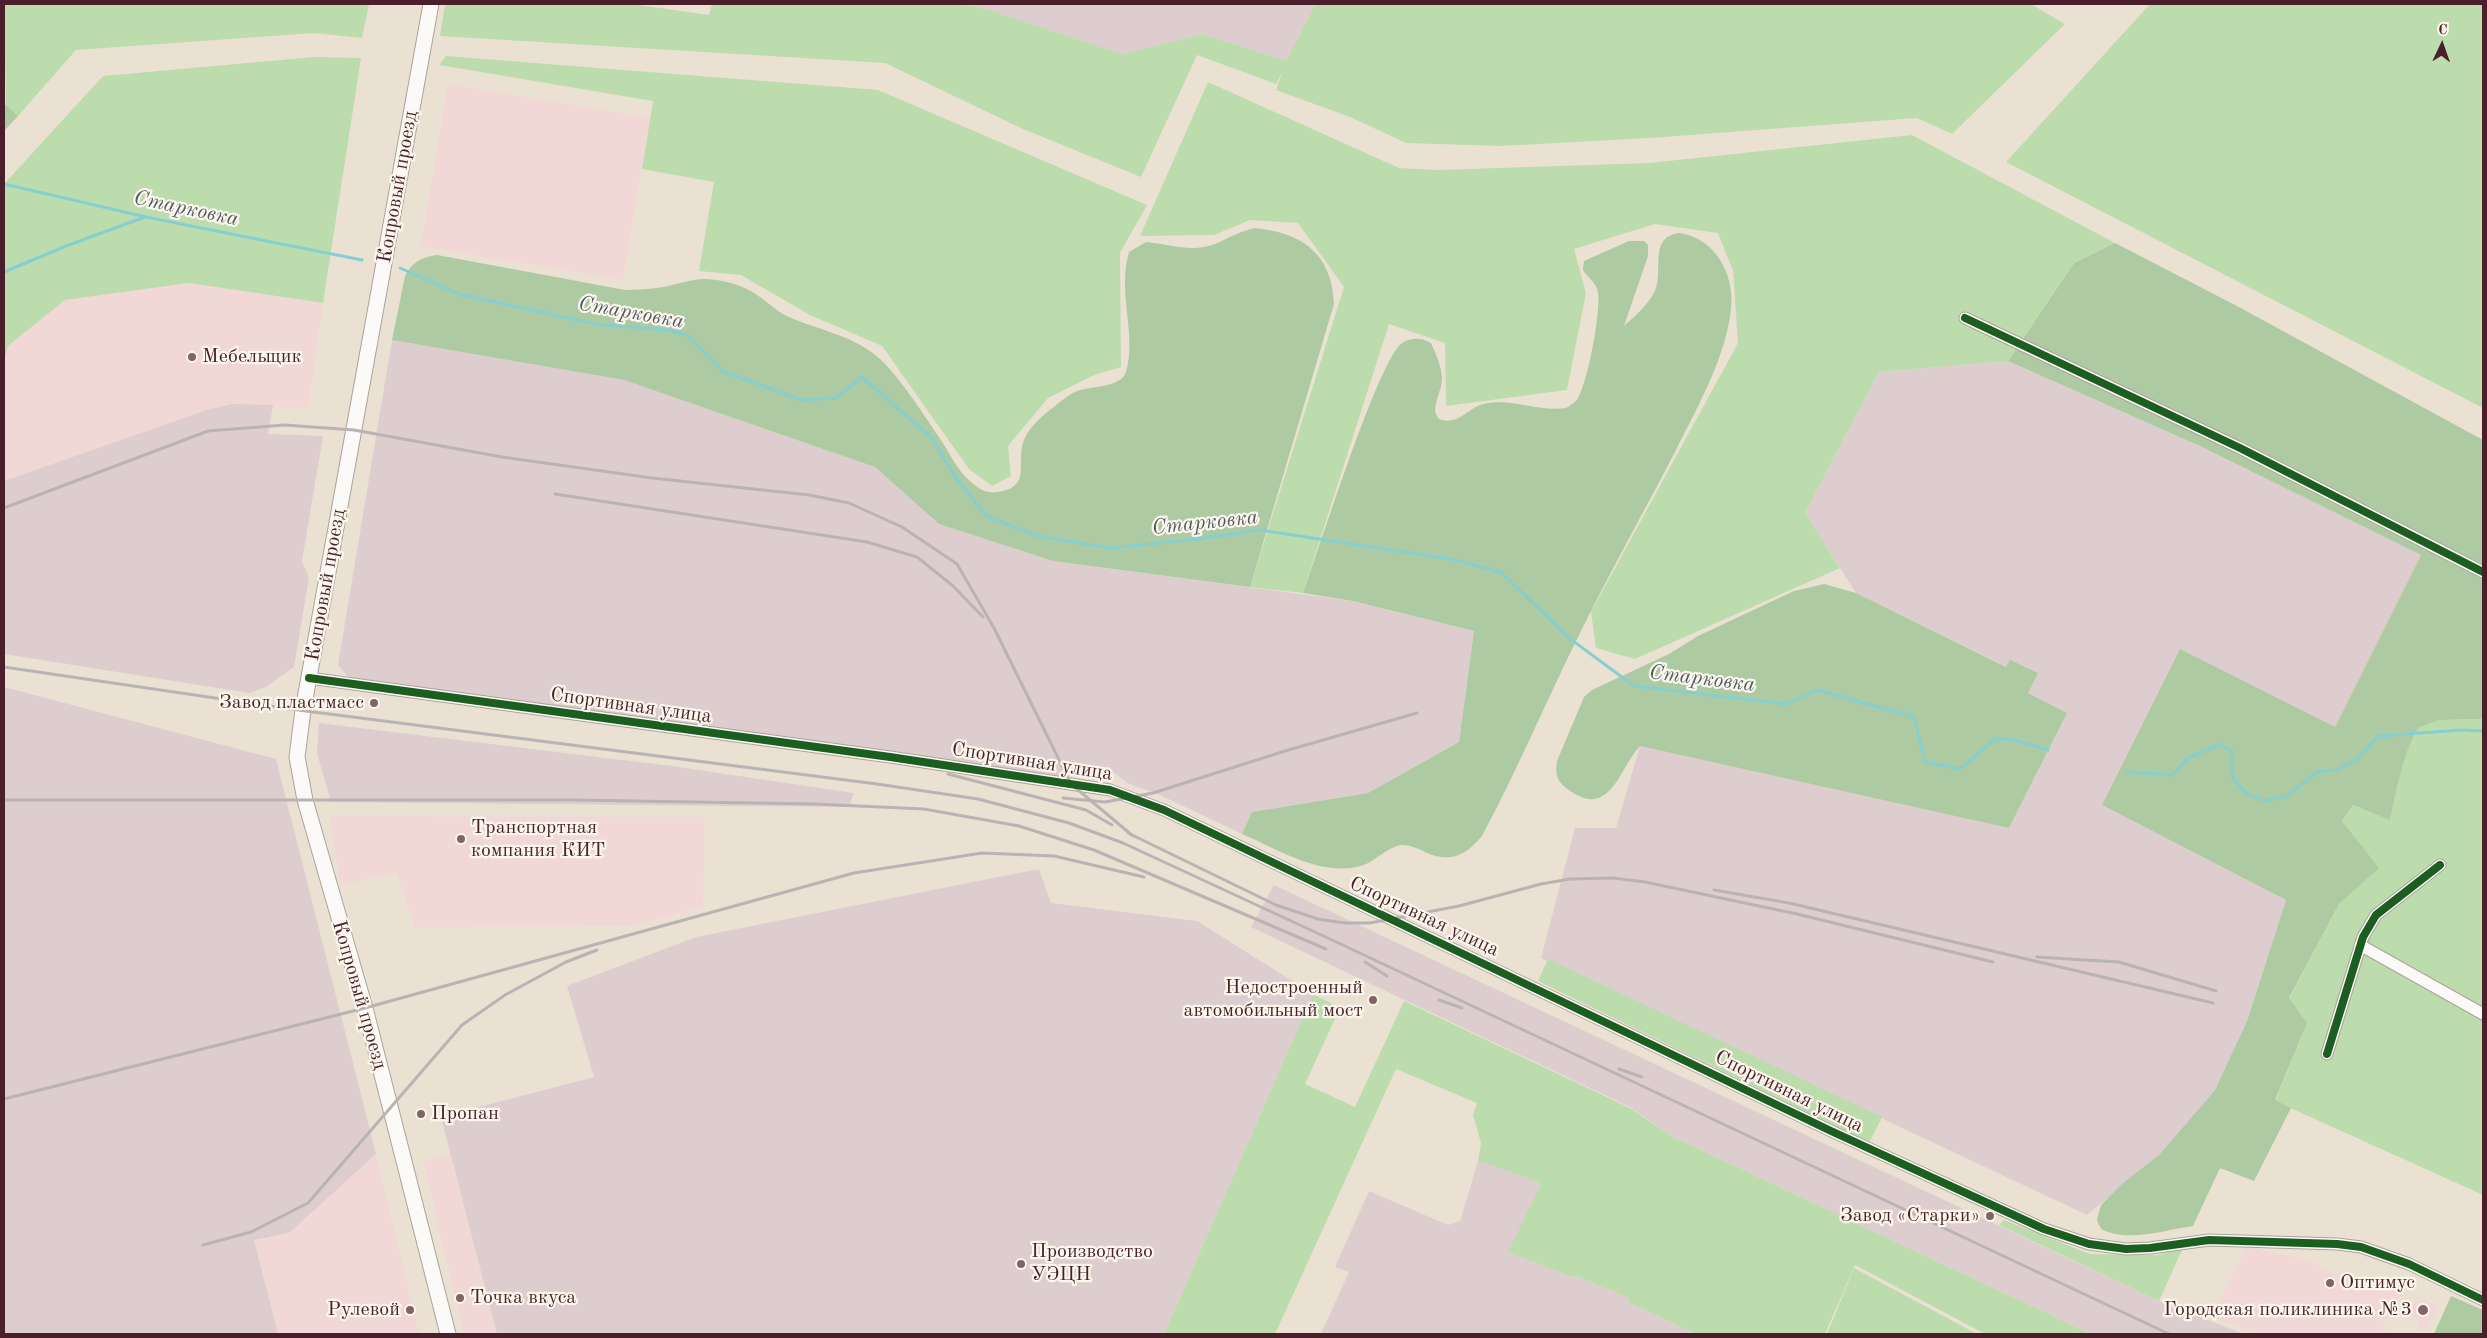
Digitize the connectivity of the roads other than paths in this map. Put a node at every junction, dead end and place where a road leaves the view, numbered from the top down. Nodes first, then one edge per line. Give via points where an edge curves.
1 (431, 4) edge
2 (1965, 318) dead end
3 (2483, 572) edge
4 (309, 678) junction
5 (2440, 865) dead end
6 (2360, 945) junction
7 (2483, 1014) edge
8 (2327, 1054) dead end
9 (2483, 1300) edge
10 (448, 1334) edge

1 - 4 main road, Копровый проезд
2 - 3 street via 2240,448
4 - 9 street, Спортивная улица via 1110,790 1164,810 1831,1131 2044,1229 2089,1244 2126,1249 2209,1240 2362,1247 2409,1264
4 - 10 main road, Копровый проезд via 297,758 299,774 365,1008
5 - 6 street via 2376,915
6 - 7 street
6 - 8 street

